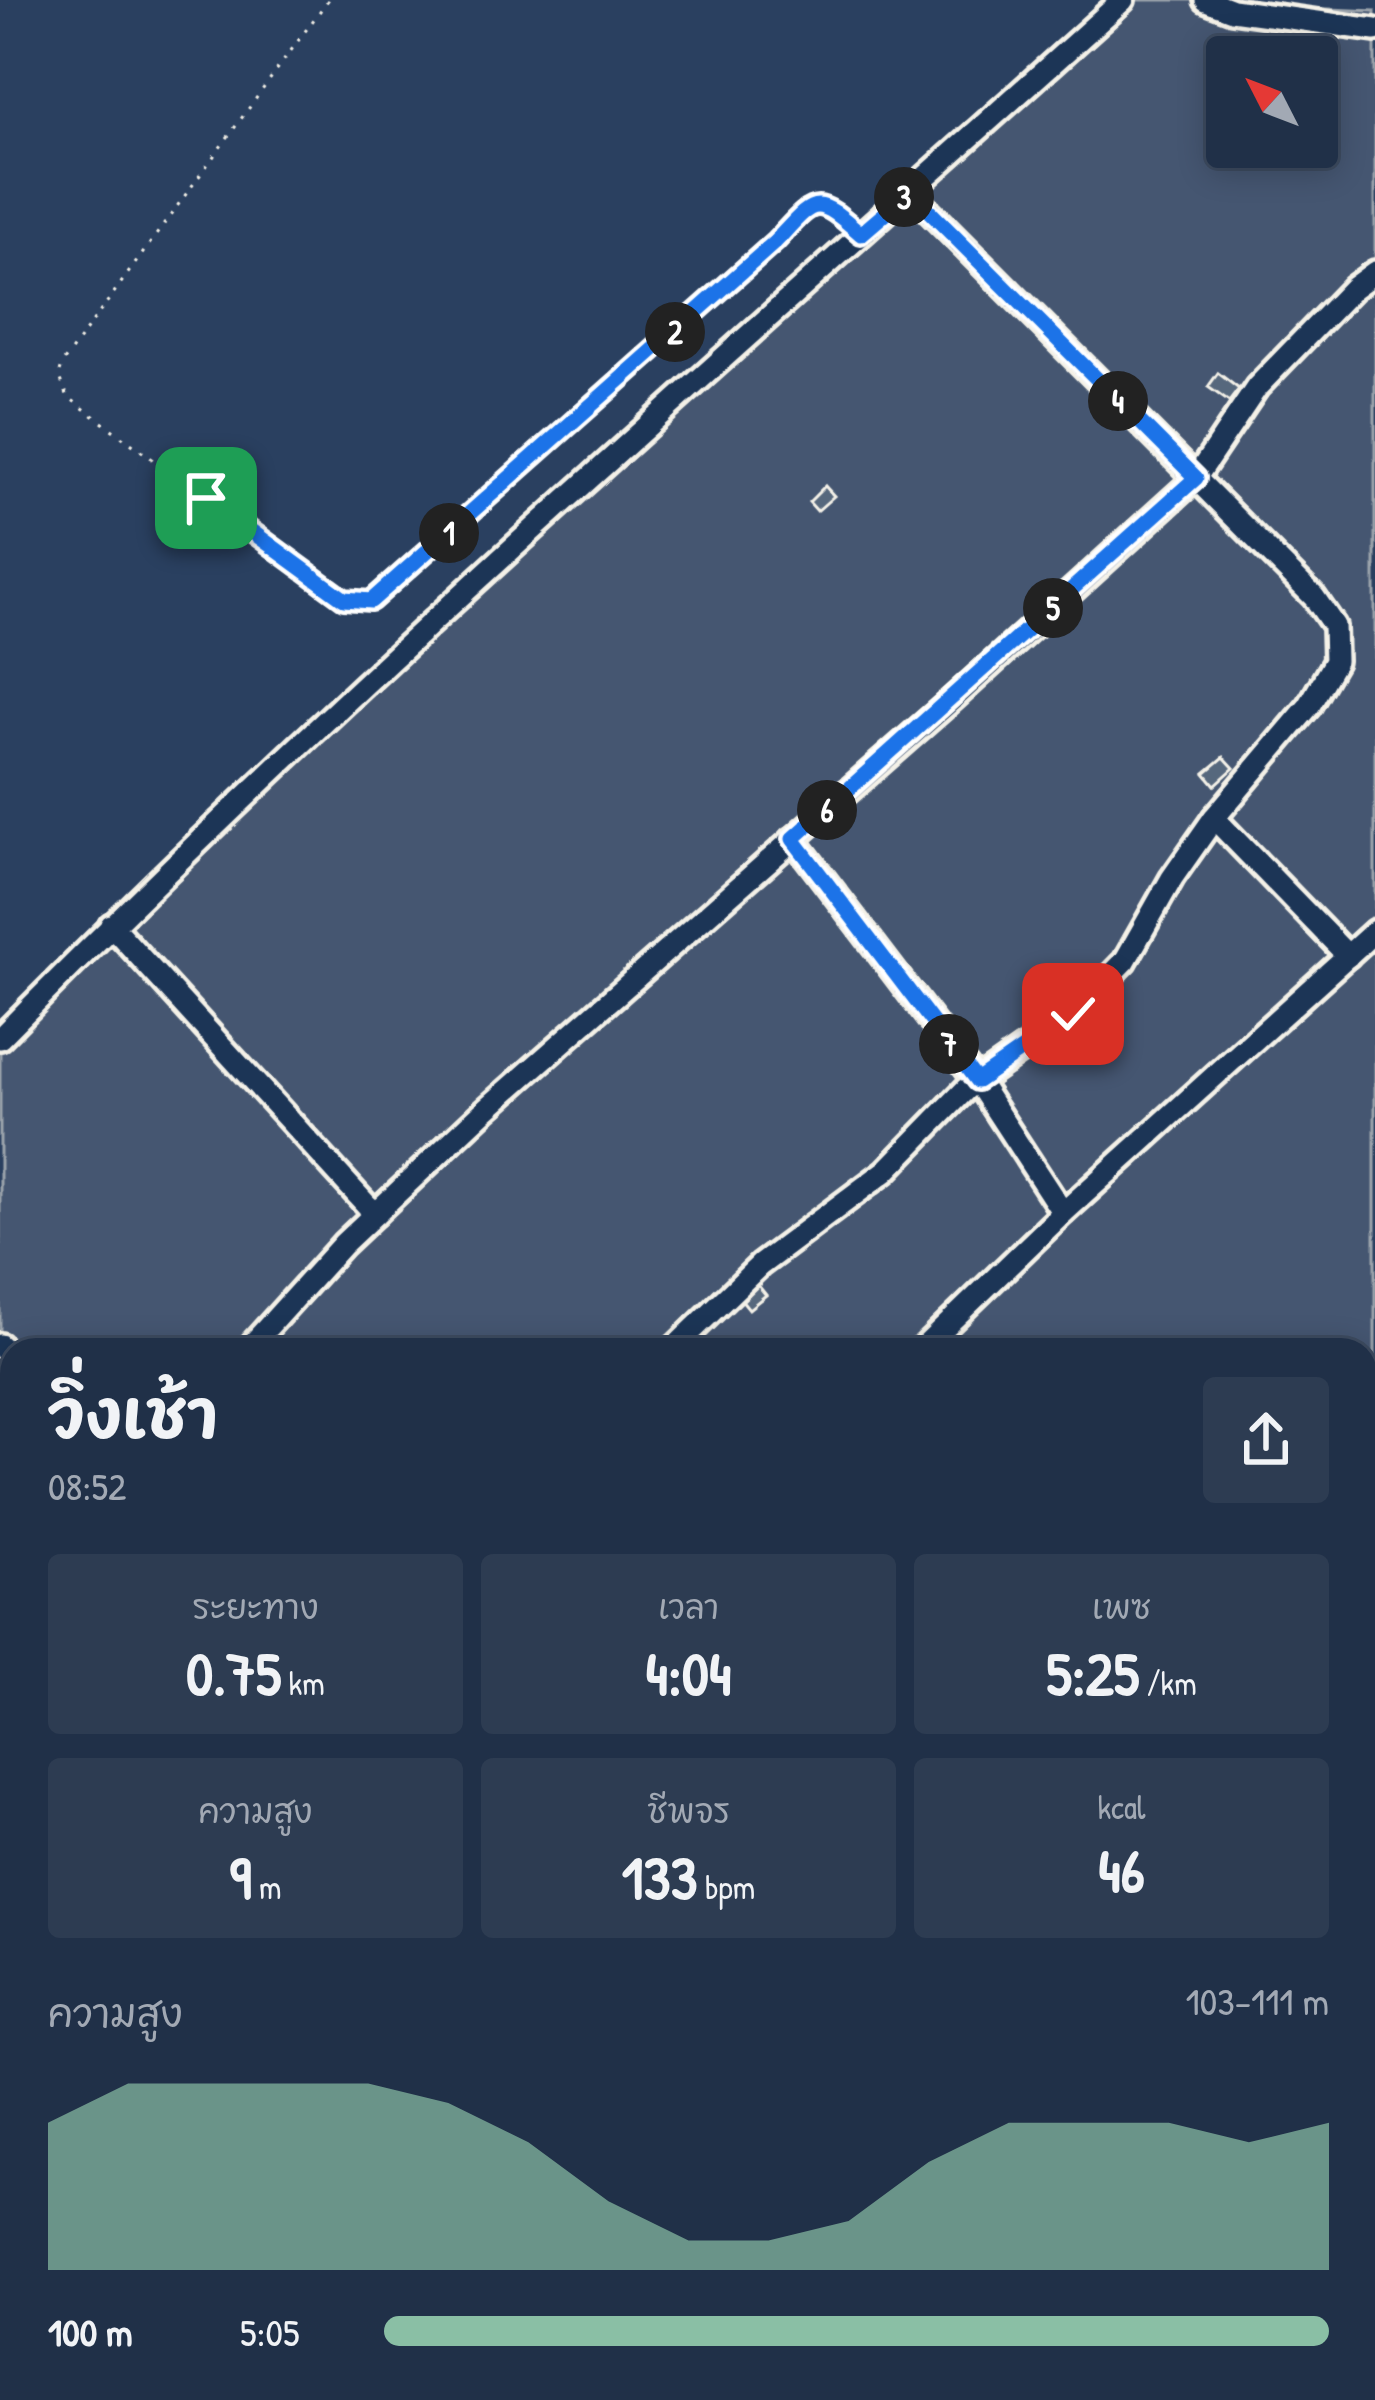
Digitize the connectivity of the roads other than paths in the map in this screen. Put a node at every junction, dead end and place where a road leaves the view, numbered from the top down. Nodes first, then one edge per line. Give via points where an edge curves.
1 (1124, 0) edge
2 (1206, 0) edge
3 (1375, 30) edge
4 (910, 192) junction
5 (1375, 272) edge
6 (1196, 478) junction
7 (1214, 818) junction
8 (793, 839) junction
9 (111, 925) junction
10 (1375, 931) edge
11 (1348, 956) junction
12 (0, 1038) edge
13 (977, 1081) junction
14 (374, 1214) junction
15 (1064, 1214) junction
16 (258, 1338) edge
17 (684, 1338) edge
18 (934, 1338) edge

1 - 4 street
2 - 3 street
4 - 6 street
4 - 9 street
5 - 6 street via 1257,387
6 - 7 street via 1334,626 1335,661 1309,706
6 - 8 street
7 - 11 street
7 - 13 street via 1125,962 1073,1014
8 - 13 street
8 - 14 street
9 - 12 street
9 - 14 street
10 - 11 street
11 - 15 street
13 - 15 street
13 - 17 street via 886,1171 760,1265
14 - 16 street
15 - 18 street

